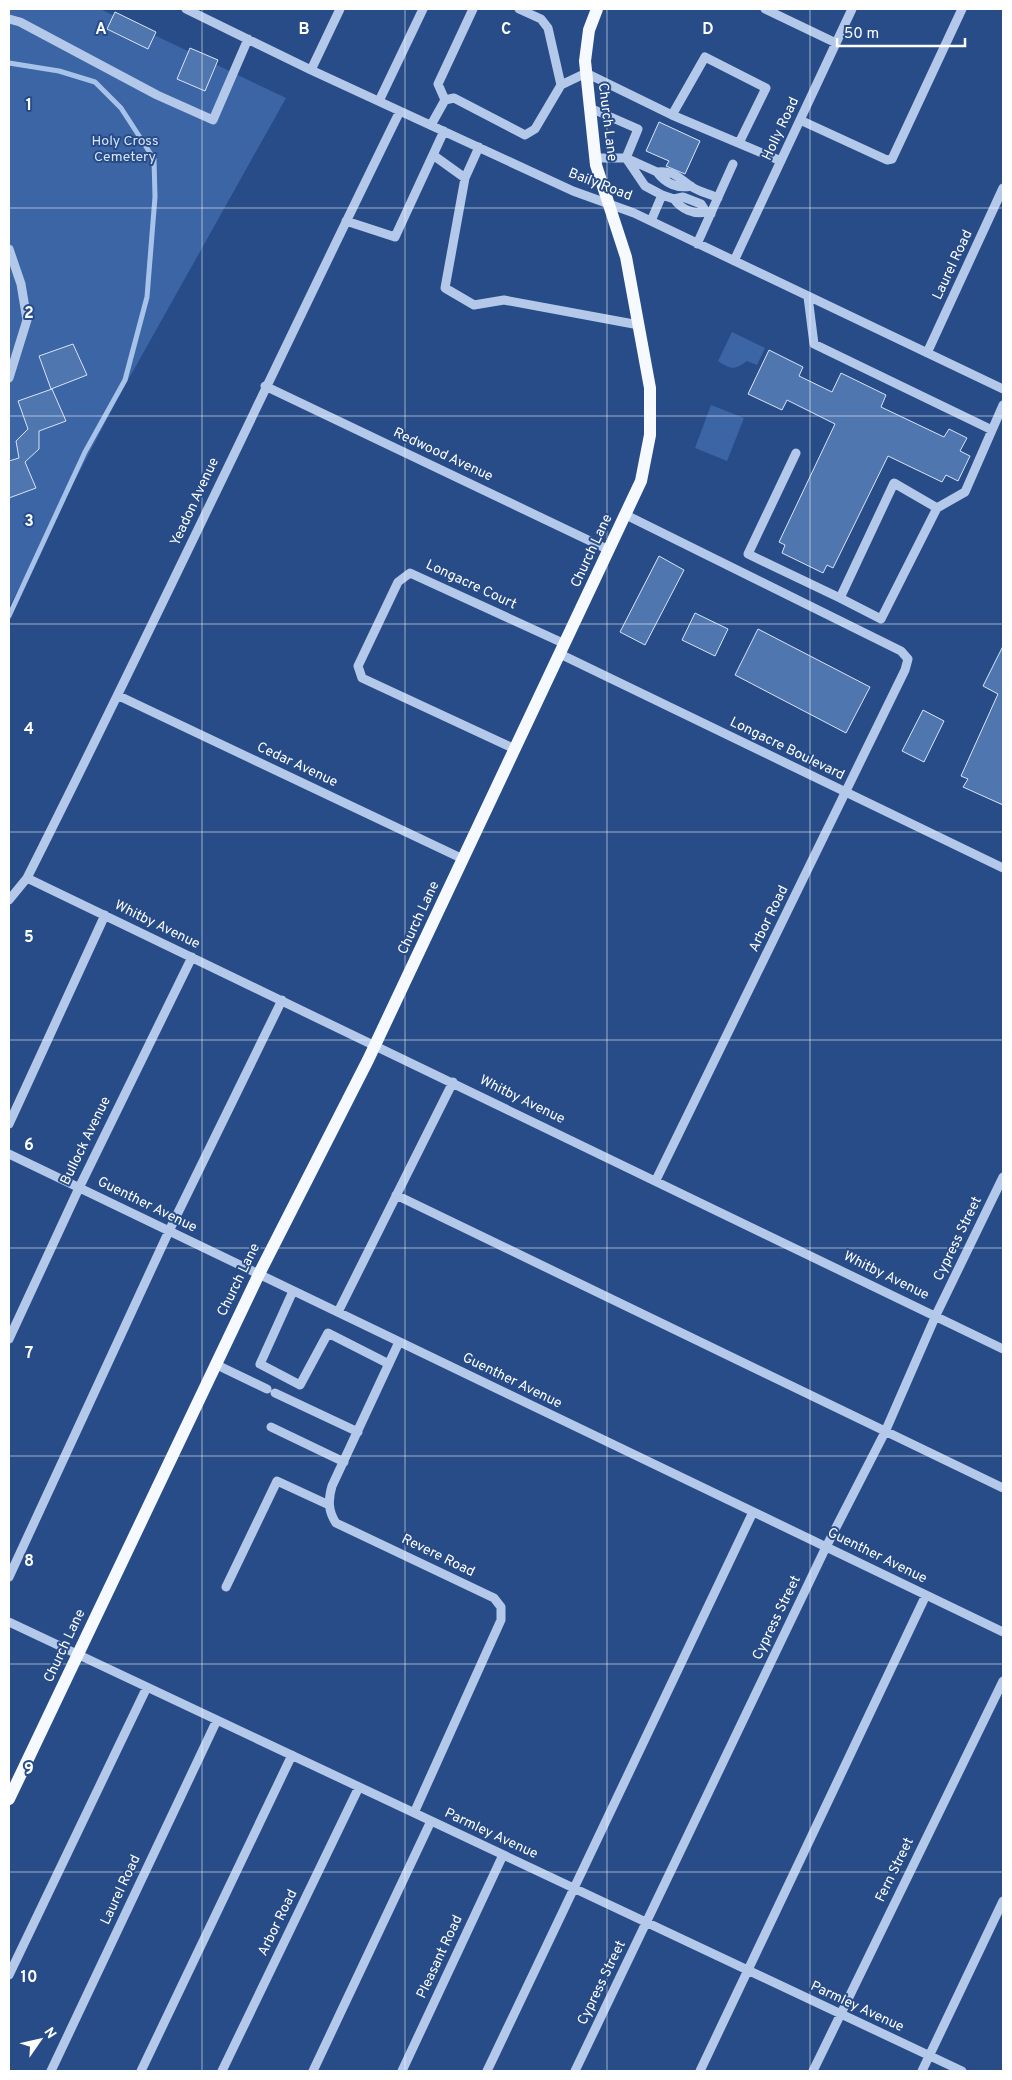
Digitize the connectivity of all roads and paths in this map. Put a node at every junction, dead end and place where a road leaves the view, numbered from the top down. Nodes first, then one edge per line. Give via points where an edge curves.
1 (186, 9) edge
2 (340, 9) edge
3 (424, 9) edge
4 (473, 9) edge
5 (518, 9) edge
6 (597, 9) edge
7 (765, 9) edge
8 (852, 9) edge
9 (962, 9) edge
10 (9, 19) edge
11 (248, 39) junction
12 (836, 43) junction
13 (311, 70) junction
14 (586, 73) junction
15 (561, 85) junction
16 (445, 100) junction
17 (379, 101) junction
18 (590, 108) junction
19 (400, 111) junction
20 (672, 115) junction
21 (800, 120) junction
22 (430, 125) junction
23 (444, 131) junction
24 (739, 143) junction
25 (479, 147) junction
26 (433, 156) junction
27 (596, 158) junction
28 (626, 158) junction
29 (781, 161) junction
30 (733, 164) dead end
31 (465, 178) junction
32 (1003, 188) edge
33 (662, 195) junction
34 (718, 198) junction
35 (609, 204) junction
36 (708, 213) junction
37 (346, 221) junction
38 (651, 222) junction
39 (698, 244) junction
40 (9, 249) edge
41 (734, 261) junction
42 (808, 297) junction
43 (639, 325) junction
44 (927, 353) junction
45 (9, 378) edge
46 (265, 386) junction
47 (1003, 389) edge
48 (1003, 405) edge
49 (992, 430) junction
50 (796, 452) dead end
51 (937, 508) junction
52 (626, 515) junction
53 (610, 550) junction
54 (840, 598) junction
55 (562, 649) junction
56 (118, 696) junction
57 (515, 749) junction
58 (846, 792) junction
59 (463, 859) junction
60 (1003, 868) edge
61 (27, 878) junction
62 (9, 900) edge
63 (104, 915) junction
64 (192, 957) junction
65 (282, 1000) junction
66 (375, 1045) junction
67 (453, 1082) junction
68 (9, 1124) edge
69 (9, 1154) edge
70 (1003, 1177) edge
71 (656, 1180) junction
72 (79, 1188) junction
73 (396, 1195) junction
74 (169, 1231) junction
75 (258, 1274) junction
76 (293, 1291) junction
77 (338, 1312) junction
78 (936, 1315) junction
79 (9, 1340) edge
80 (399, 1342) junction
81 (1003, 1349) edge
82 (215, 1364) junction
83 (389, 1364) junction
84 (271, 1427) dead end
85 (358, 1432) junction
86 (885, 1432) junction
87 (344, 1462) junction
88 (1003, 1488) edge
89 (329, 1505) junction
90 (753, 1512) junction
91 (826, 1547) junction
92 (9, 1577) edge
93 (226, 1587) dead end
94 (926, 1595) junction
95 (9, 1622) edge
96 (1003, 1632) edge
97 (78, 1654) junction
98 (1003, 1681) edge
99 (147, 1687) junction
100 (217, 1720) junction
101 (292, 1755) junction
102 (359, 1787) junction
103 (9, 1799) edge
104 (414, 1813) junction
105 (431, 1820) junction
106 (504, 1855) junction
107 (575, 1889) junction
108 (1003, 1901) edge
109 (646, 1922) junction
110 (746, 1970) junction
111 (9, 1975) edge
112 (840, 2014) junction
113 (930, 2056) junction
114 (50, 2071) edge
115 (141, 2071) edge
116 (222, 2071) edge
117 (313, 2071) edge
118 (402, 2071) edge
119 (488, 2071) edge
120 (575, 2071) edge
121 (700, 2071) edge
122 (813, 2071) edge
123 (922, 2071) edge
124 (962, 2071) edge

1 - 11 street, Baily Road
2 - 13 street
3 - 17 street
4 - 16 street via 438,84
5 - 15 street via 541,19 548,28
6 - 14 main road, Church Lane via 586,40
7 - 12 street
8 - 12 street, Holly Road
9 - 21 street via 892,159 887,160
10 - 11 street via 157,96 213,120
11 - 13 street, Baily Road
12 - 21 street, Holly Road
13 - 17 street, Baily Road
14 - 15 street
14 - 18 main road, Church Lane
14 - 20 street
15 - 16 street via 535,129 525,135 454,98
16 - 22 street
17 - 19 street, Baily Road
18 - 27 main road, Church Lane
18 - 28 street via 638,129
19 - 22 street, Baily Road
19 - 37 street, Yeadon Avenue
20 - 24 street
20 - 24 street via 705,57 766,88
21 - 29 street, Holly Road
22 - 23 street, Baily Road
23 - 25 street, Baily Road
23 - 26 street
24 - 29 street
25 - 31 street
25 - 35 street, Baily Road via 573,191
26 - 31 street
26 - 37 street via 395,238
27 - 28 street
27 - 35 main road, Church Lane
28 - 33 street via 645,186
28 - 34 street via 657,172 666,171 685,179 690,186
29 - 41 street, Holly Road
30 - 34 street
31 - 43 street via 446,288 474,305 504,300
32 - 44 street, Laurel Road
33 - 36 street via 674,199 683,197 701,204
33 - 38 street
34 - 36 street
35 - 38 street, Baily Road
35 - 43 main road, Church Lane via 626,257
36 - 39 street
37 - 46 street, Yeadon Avenue
38 - 39 street, Baily Road
39 - 41 street, Baily Road
40 - 45 street via 21,284 27,320
41 - 42 street, Baily Road
42 - 44 street, Baily Road
42 - 49 street via 814,344
43 - 52 main road, Church Lane via 650,388 650,435 641,481
44 - 47 street, Baily Road
46 - 53 street, Redwood Avenue
46 - 56 street, Yeadon Avenue
48 - 49 street
49 - 51 street via 965,492
50 - 54 street via 748,554
51 - 54 street via 881,619
51 - 54 street via 894,484
52 - 53 main road, Church Lane
52 - 58 street, Arbor Road via 901,651 908,659
53 - 55 main road, Church Lane
55 - 57 main road, Church Lane
55 - 57 street, Longacre Court via 410,572 398,582 358,666 362,678
55 - 58 street, Longacre Boulevard
56 - 59 street, Cedar Avenue
56 - 61 street, Yeadon Avenue
57 - 59 main road, Church Lane
58 - 60 street, Longacre Boulevard
58 - 71 street, Arbor Road
59 - 66 main road, Church Lane
61 - 62 street, Yeadon Avenue
61 - 63 street, Whitby Avenue
63 - 64 street, Whitby Avenue
63 - 68 street
64 - 65 street, Whitby Avenue
64 - 72 street, Bullock Avenue
65 - 66 street, Whitby Avenue
65 - 74 street
66 - 67 street, Whitby Avenue
66 - 75 main road, Church Lane
67 - 71 street, Whitby Avenue
67 - 73 street
69 - 72 street, Guenther Avenue
70 - 78 street, Cypress Street
71 - 78 street, Whitby Avenue
72 - 74 street, Guenther Avenue
72 - 79 street, Bullock Avenue
73 - 77 street
73 - 86 street
74 - 75 street, Guenther Avenue
74 - 92 street
75 - 76 street, Guenther Avenue
75 - 82 main road, Church Lane
76 - 77 street, Guenther Avenue
76 - 83 street via 260,1364 300,1384 328,1334
77 - 80 street, Guenther Avenue
78 - 81 street, Whitby Avenue
78 - 86 street, Cypress Street
80 - 83 street
80 - 90 street, Guenther Avenue
82 - 85 street
82 - 97 main road, Church Lane
83 - 85 street
84 - 87 street
85 - 87 street
86 - 88 street
86 - 91 street, Cypress Street
87 - 89 street via 330,1493
89 - 93 street via 276,1481
89 - 104 street, Revere Road via 336,1523 494,1598 501,1607 501,1620
90 - 91 street, Guenther Avenue
90 - 107 street
91 - 94 street, Guenther Avenue
91 - 109 street, Cypress Street
94 - 96 street, Guenther Avenue
94 - 110 street
95 - 97 street, Parmley Avenue
97 - 99 street, Parmley Avenue
97 - 103 main road, Church Lane
98 - 112 street, Fern Street
99 - 100 street, Parmley Avenue
99 - 111 street
100 - 101 street, Parmley Avenue
100 - 114 street, Laurel Road
101 - 102 street, Parmley Avenue
101 - 115 street
102 - 104 street, Parmley Avenue
102 - 116 street, Arbor Road
104 - 105 street, Parmley Avenue
105 - 106 street, Parmley Avenue
105 - 117 street
106 - 107 street, Parmley Avenue
106 - 118 street, Pleasant Road
107 - 109 street, Parmley Avenue
107 - 119 street
108 - 113 street
109 - 110 street, Parmley Avenue
109 - 120 street, Cypress Street
110 - 112 street, Parmley Avenue
110 - 121 street
112 - 113 street, Parmley Avenue
112 - 122 street, Fern Street
113 - 123 street
113 - 124 street, Parmley Avenue

